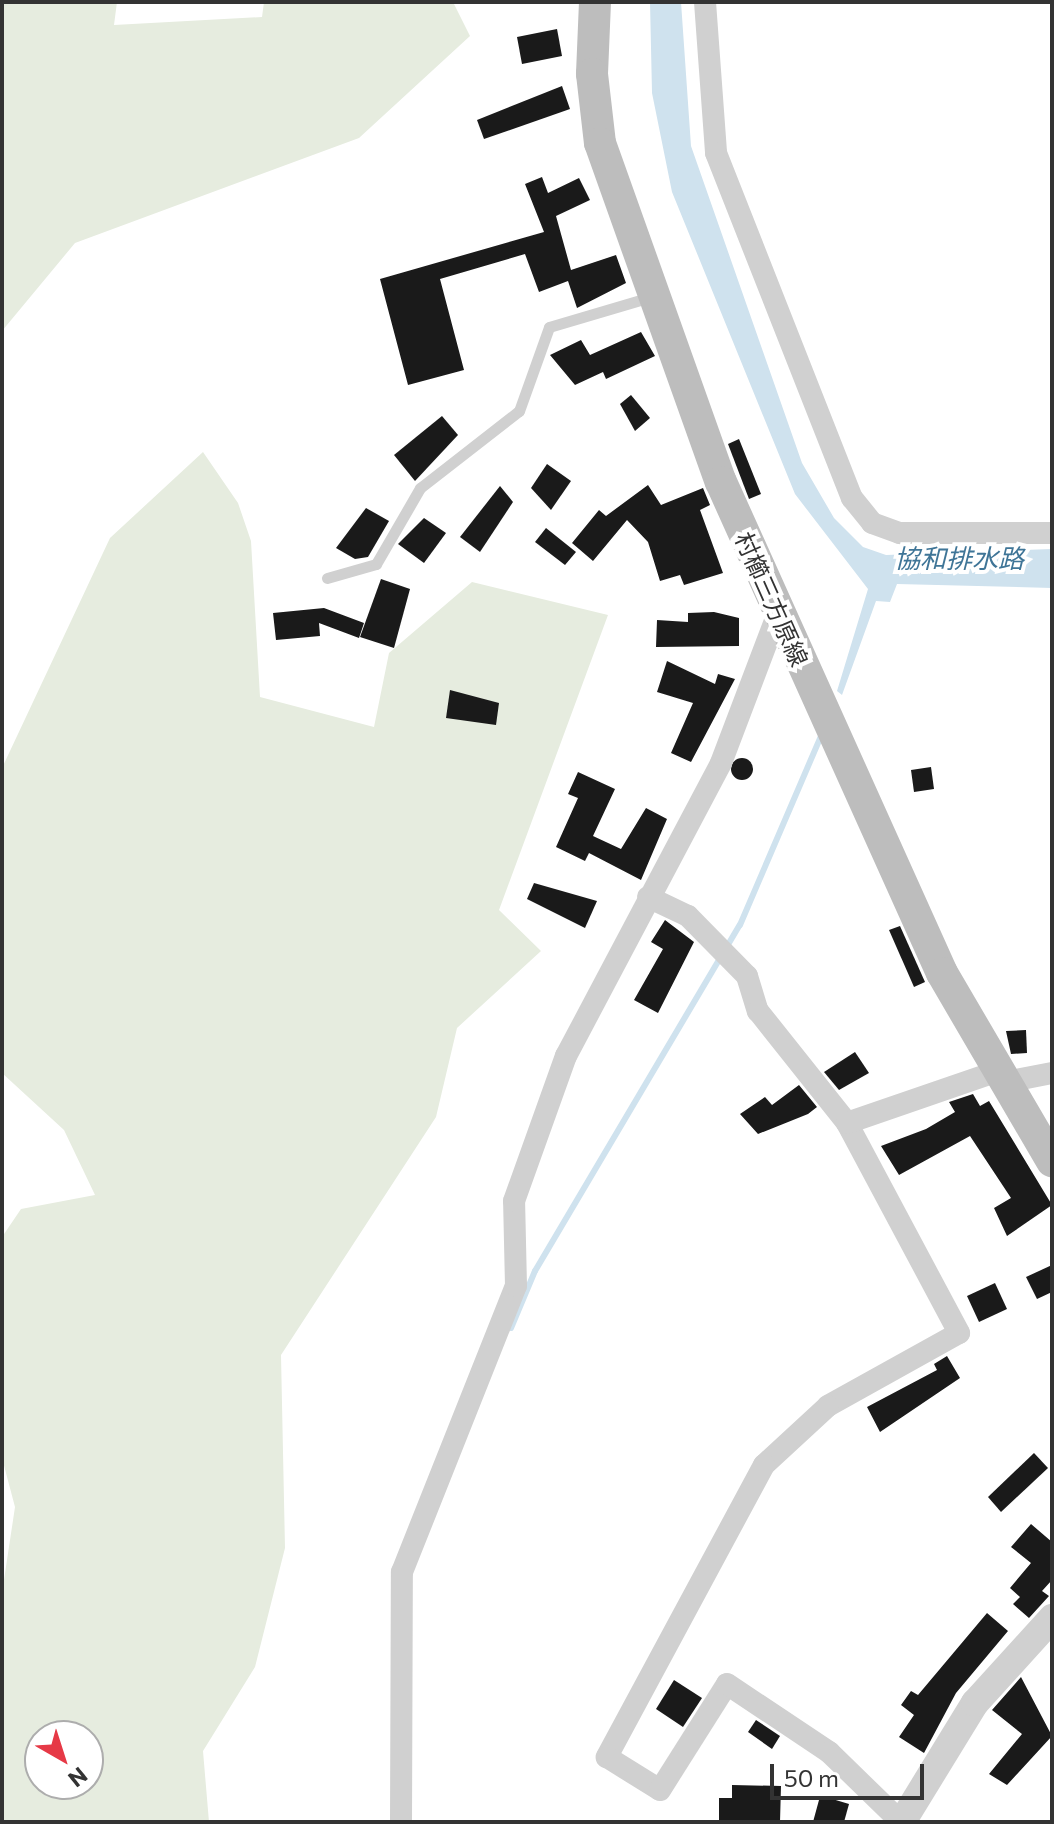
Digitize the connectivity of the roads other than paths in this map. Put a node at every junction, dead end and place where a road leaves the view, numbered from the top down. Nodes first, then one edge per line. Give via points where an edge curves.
1 (595, 2) edge
2 (705, 2) edge
3 (654, 296) junction
4 (1052, 533) edge
5 (327, 578) dead end
6 (778, 613) junction
7 (648, 897) junction
8 (1052, 1073) edge
9 (998, 1077) junction
10 (847, 1123) junction
11 (1052, 1161) edge
12 (1052, 1618) edge
13 (401, 1822) edge
14 (902, 1822) edge

1 - 3 main road, 村櫛三方原線 via 597,126
2 - 4 street via 716,153 852,498 872,523 900,533
3 - 5 lane via 549,327 519,411 420,488 376,564
3 - 6 main road, 村櫛三方原線
6 - 7 street via 721,763
6 - 9 main road, 村櫛三方原線
7 - 10 street via 688,916 735,961 758,1011
7 - 13 street via 566,1056 514,1201 516,1286 409,1544 402,1572
8 - 9 street
9 - 10 street
9 - 11 main road, 村櫛三方原線
10 - 14 street via 959,1333 828,1406 764,1465 607,1757 660,1790 727,1684 829,1752
12 - 14 street via 975,1703

